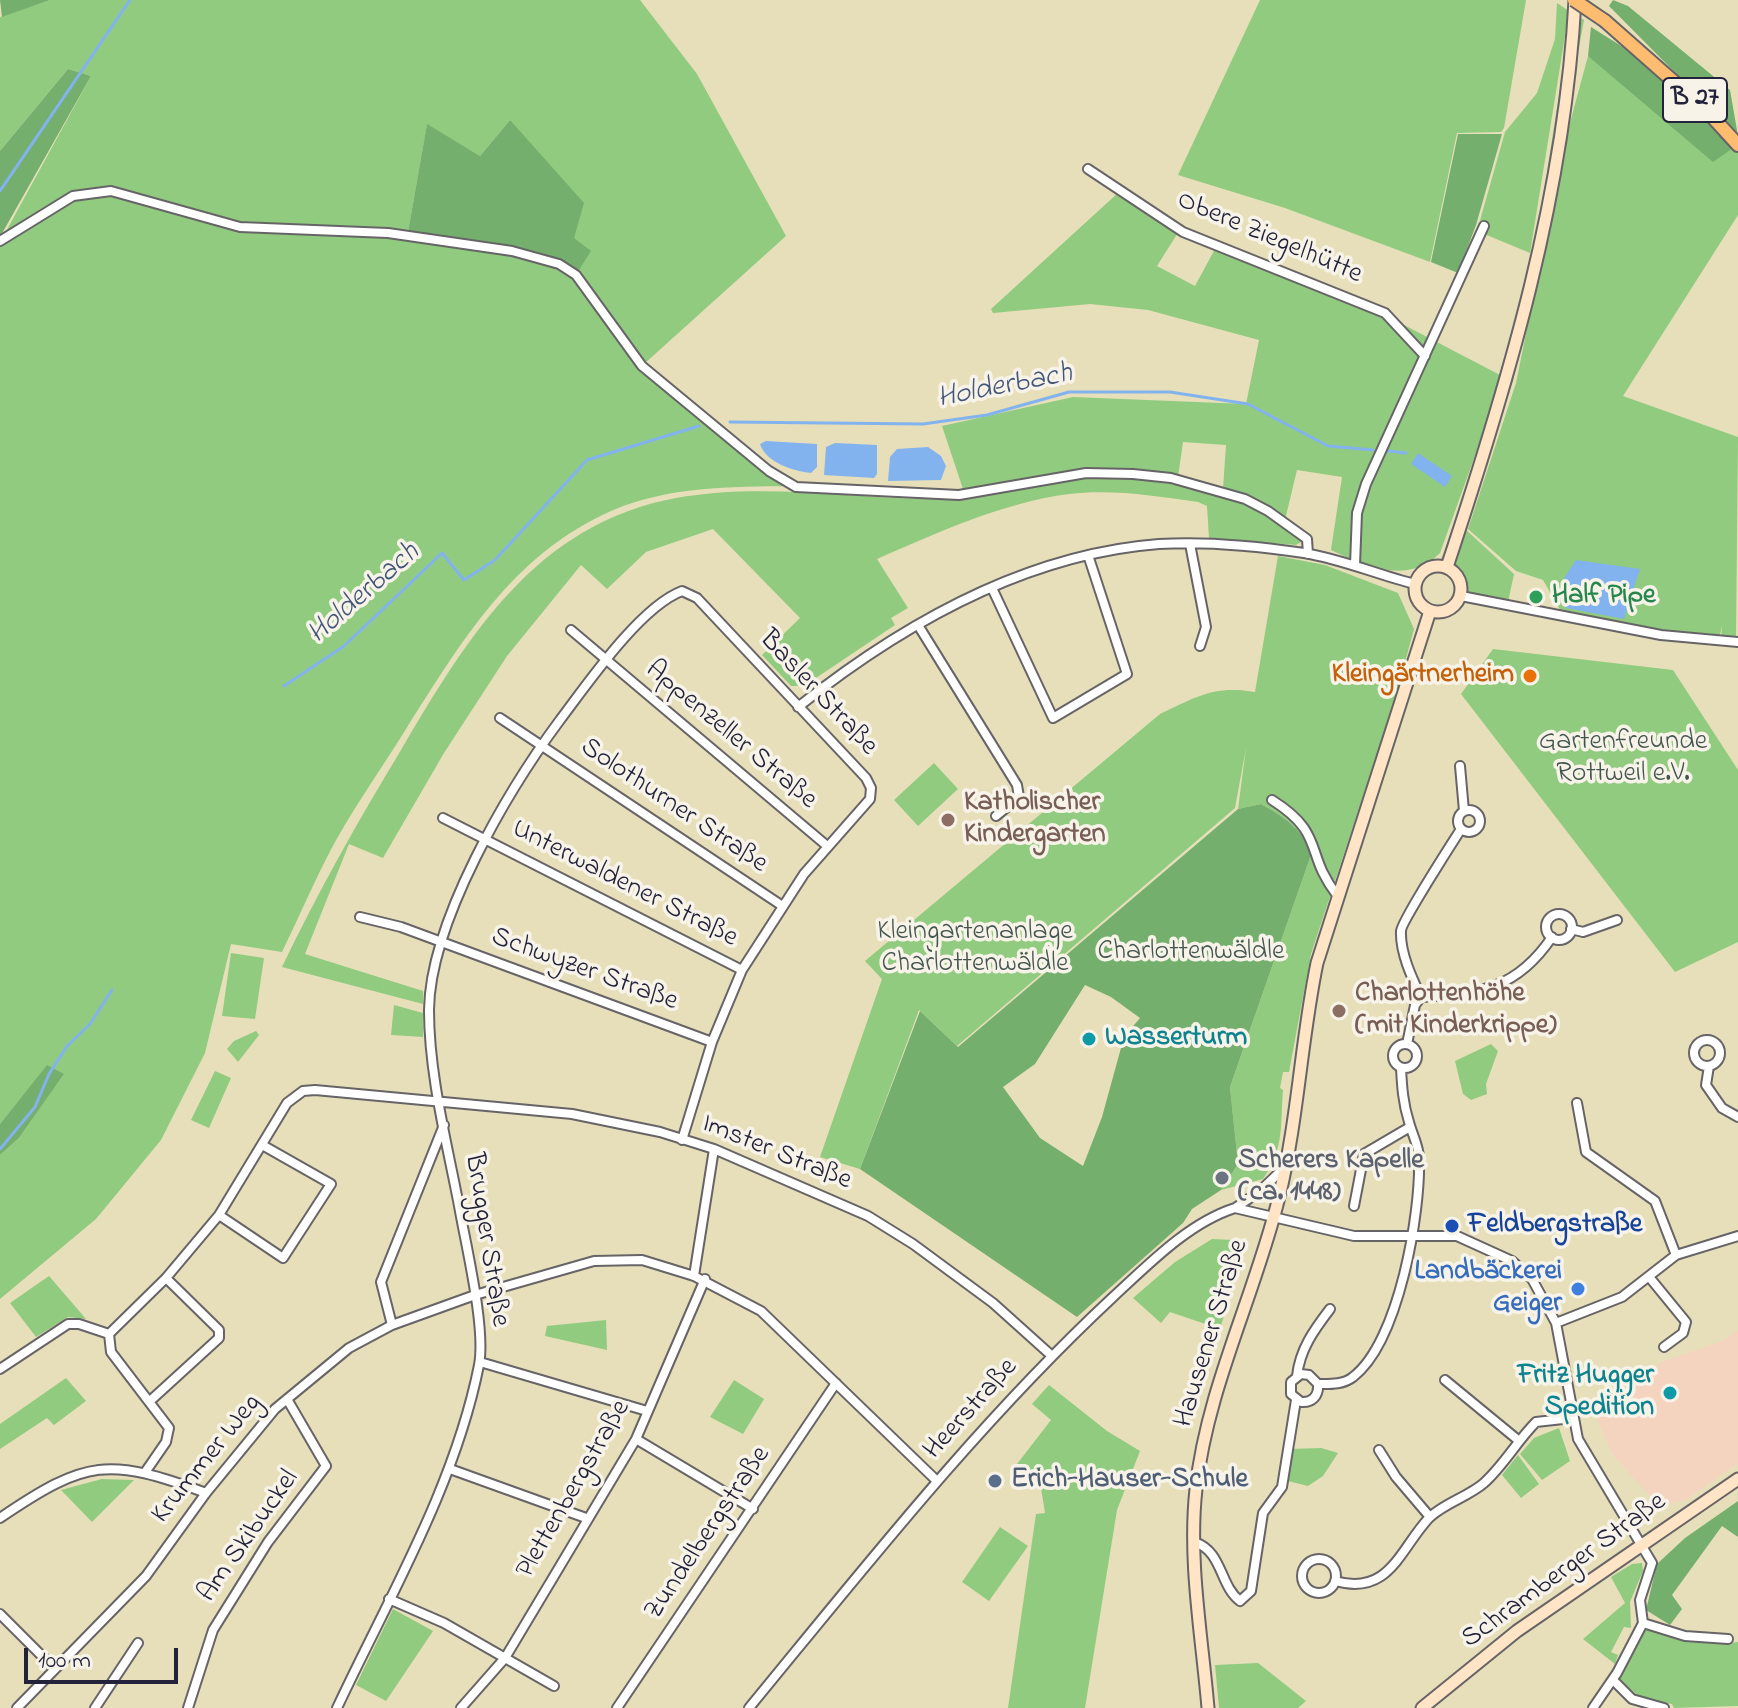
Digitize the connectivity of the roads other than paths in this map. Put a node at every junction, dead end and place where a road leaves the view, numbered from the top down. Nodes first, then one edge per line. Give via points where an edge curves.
1 (1574, 0) edge
2 (1738, 145) edge
3 (1088, 169) dead end
4 (1484, 226) dead end
5 (0, 241) edge
6 (1425, 356) junction
7 (1190, 544) junction
8 (1308, 554) junction
9 (1088, 555) junction
10 (1355, 565) junction
11 (1447, 567) junction
12 (1415, 584) junction
13 (992, 588) junction
14 (1461, 596) junction
15 (1430, 611) junction
16 (918, 625) junction
17 (571, 630) dead end
18 (1738, 642) edge
19 (1200, 646) dead end
20 (606, 659) junction
21 (798, 707) junction
22 (500, 718) dead end
23 (541, 746) junction
24 (1460, 766) dead end
25 (1272, 800) dead end
26 (1464, 811) junction
27 (996, 816) dead end
28 (443, 818) dead end
29 (1461, 829) junction
30 (486, 840) junction
31 (826, 845) junction
32 (1337, 895) junction
33 (781, 905) junction
34 (360, 917) dead end
35 (1617, 920) dead end
36 (1571, 929) junction
37 (1552, 937) junction
38 (441, 942) junction
39 (742, 970) junction
40 (1421, 997) junction
41 (712, 1042) junction
42 (1407, 1044) junction
43 (1709, 1066) dead end
44 (1401, 1068) junction
45 (439, 1099) junction
46 (1577, 1103) dead end
47 (1738, 1117) edge
48 (444, 1125) junction
49 (1410, 1127) junction
50 (682, 1140) junction
51 (264, 1146) junction
52 (714, 1149) junction
53 (1286, 1166) junction
54 (1354, 1206) dead end
55 (1235, 1208) junction
56 (219, 1215) junction
57 (1274, 1217) junction
58 (1412, 1234) junction
59 (1738, 1236) edge
60 (1676, 1255) junction
61 (694, 1276) junction
62 (166, 1278) junction
63 (1650, 1278) junction
64 (705, 1279) junction
65 (475, 1295) junction
66 (1330, 1309) dead end
67 (1556, 1323) junction
68 (392, 1325) junction
69 (109, 1334) junction
70 (1664, 1347) dead end
71 (1052, 1356) junction
72 (480, 1362) junction
73 (0, 1369) edge
74 (1297, 1376) junction
75 (1445, 1380) dead end
76 (836, 1383) junction
77 (1318, 1384) junction
78 (287, 1399) junction
79 (1296, 1400) junction
80 (150, 1401) junction
81 (647, 1411) junction
82 (1572, 1418) junction
83 (636, 1439) junction
84 (1518, 1440) junction
85 (1379, 1450) dead end
86 (450, 1469) junction
87 (146, 1471) junction
88 (1738, 1479) edge
89 (937, 1481) junction
90 (206, 1493) junction
91 (753, 1509) junction
92 (1430, 1517) junction
93 (0, 1518) edge
94 (586, 1518) junction
95 (1194, 1542) junction
96 (1641, 1545) junction
97 (1335, 1581) junction
98 (389, 1599) junction
99 (0, 1614) edge
100 (1643, 1623) junction
101 (1728, 1639) dead end
102 (138, 1643) dead end
103 (505, 1658) junction
104 (55, 1669) junction
105 (1613, 1680) junction
106 (554, 1686) dead end
107 (17, 1708) edge
108 (95, 1708) edge
109 (188, 1708) edge
110 (337, 1708) edge
111 (461, 1708) edge
112 (617, 1708) edge
113 (749, 1708) edge
114 (1208, 1708) edge
115 (1422, 1708) edge
116 (1593, 1708) edge
117 (1664, 1708) edge

1 - 2 main road, B 27, bridge via 1684,90
1 - 11 main road via 1564,120 1542,244
3 - 6 street, Obere Ziegelhütte via 1183,232 1385,313
4 - 6 street
5 - 8 street via 73,196 111,191 240,227 388,233 512,251 559,264 576,275 642,366 769,471 796,487 959,495 1086,473 1171,478 1268,511 1307,539
6 - 10 street via 1366,484 1357,513
7 - 8 street
7 - 9 street
7 - 19 street via 1206,627
8 - 10 street
9 - 13 street
9 - 13 street via 1127,674 1053,718
10 - 12 street
11 - 12 main road via 1431,566
11 - 14 main road via 1458,575
12 - 15 main road via 1418,600
13 - 16 street
14 - 15 main road via 1448,610
14 - 18 street via 1661,635
15 - 32 main road, Hausener Straße
16 - 21 street
16 - 27 street via 1017,785 1019,797
17 - 20 street
20 - 21 street, Basler Straße via 666,597 682,591 697,598
20 - 23 street, Basler Straße
20 - 31 street, Appenzeller Straße
21 - 31 street, Basler Straße via 871,788 870,799
22 - 23 street
23 - 30 street, Basler Straße
23 - 33 street, Solothurner Straße
24 - 26 street
25 - 32 street via 1298,817 1311,834 1321,874
26 - 29 street via 1458,819
26 - 29 street via 1475,812 1480,821 1471,832
28 - 30 street
29 - 40 street via 1401,931
30 - 38 street, Basler Straße
30 - 39 street, Unterwaldener Straße
31 - 33 street, Basler Straße
32 - 53 main road, Hausener Straße via 1307,1013
33 - 39 street, Basler Straße
34 - 38 street
35 - 36 street via 1583,932
36 - 37 street via 1563,938
36 - 37 street via 1568,918 1552,916 1546,926
37 - 40 street via 1520,975 1466,994
38 - 41 street, Schwyzer Straße
38 - 45 street, Basler Straße via 429,1010
39 - 41 street, Basler Straße
40 - 42 street
41 - 50 street, Basler Straße
42 - 44 street via 1393,1052
42 - 44 street via 1414,1047 1417,1059
43 - 47 street via 1706,1085 1722,1108
44 - 49 street
45 - 48 street, Brugger Straße
45 - 50 street, Imster Straße via 572,1114
45 - 51 street, Imster Straße via 303,1091 287,1103
46 - 60 street via 1586,1152 1655,1201
48 - 65 street, Brugger Straße
48 - 68 street, Brugger Straße via 381,1282
49 - 54 street via 1364,1154
49 - 58 street via 1420,1154
50 - 52 street, Imster Straße
51 - 56 street, Imster Straße
51 - 56 street via 331,1184 283,1258
52 - 61 street
52 - 71 street, Imster Straße via 879,1223 993,1303
53 - 55 street, Heerstraße
53 - 57 main road, Hausener Straße
55 - 57 street
55 - 71 street, Heerstraße via 1189,1232 1138,1273
56 - 62 street, Imster Straße
57 - 58 street via 1354,1236
57 - 95 main road, Hausener Straße via 1207,1428
58 - 67 street via 1457,1236 1512,1261 1532,1279
58 - 77 street via 1386,1332 1353,1378
59 - 60 street
60 - 63 street
61 - 64 street
61 - 65 street via 642,1260 594,1261
62 - 69 street, Imster Straße
62 - 80 street via 219,1330 219,1338
63 - 67 street via 1599,1309
63 - 70 street via 1686,1322 1683,1333
64 - 76 street via 761,1311
64 - 81 street, Plettenbergstraße
65 - 68 street, Krummer Weg
65 - 72 street, Brugger Straße
66 - 74 street via 1312,1332
67 - 82 street
68 - 78 street, Krummer Weg via 349,1348
69 - 73 street via 68,1324
69 - 80 street via 111,1352
71 - 89 street, Heerstraße
72 - 81 street, Brugger Straße
72 - 86 street, Brugger Straße
74 - 77 street via 1309,1375
74 - 79 street via 1290,1390
75 - 84 street
76 - 89 street
76 - 91 street, Zundelbergstraße
77 - 79 street via 1315,1398 1306,1403
78 - 90 street, Krummer Weg
78 - 109 street, Am Skibuckel via 326,1466 268,1542 213,1630
79 - 95 street via 1282,1487 1263,1513 1251,1591 1240,1601 1228,1588 1217,1560
80 - 87 street via 169,1428
81 - 83 street, Plettenbergstraße
82 - 84 street via 1536,1422
82 - 96 street via 1578,1439
83 - 91 street
83 - 94 street, Plettenbergstraße
84 - 92 street via 1470,1495
85 - 92 street
86 - 94 street
86 - 98 street, Brugger Straße
87 - 90 street
87 - 93 street via 88,1471 39,1492
88 - 96 main road, Schramberger Straße
89 - 113 street, Heerstraße
90 - 104 street, Krummer Weg via 146,1576
91 - 112 street, Zundelbergstraße
92 - 97 street via 1389,1572 1373,1582
94 - 103 street, Plettenbergstraße
95 - 114 main road, Hausener Straße
96 - 100 street via 1652,1563 1640,1600
96 - 115 main road, Schramberger Straße via 1517,1631
97 - 97 street via 1335,1570 1324,1560 1309,1562 1303,1570 1304,1585 1313,1592 1324,1593
98 - 103 street
98 - 110 street, Brugger Straße
99 - 104 street
100 - 101 street via 1685,1636
100 - 105 street
102 - 108 street
103 - 106 street
103 - 111 street, Plettenbergstraße
104 - 107 street, Krummer Weg
105 - 116 street
105 - 117 street via 1632,1699

